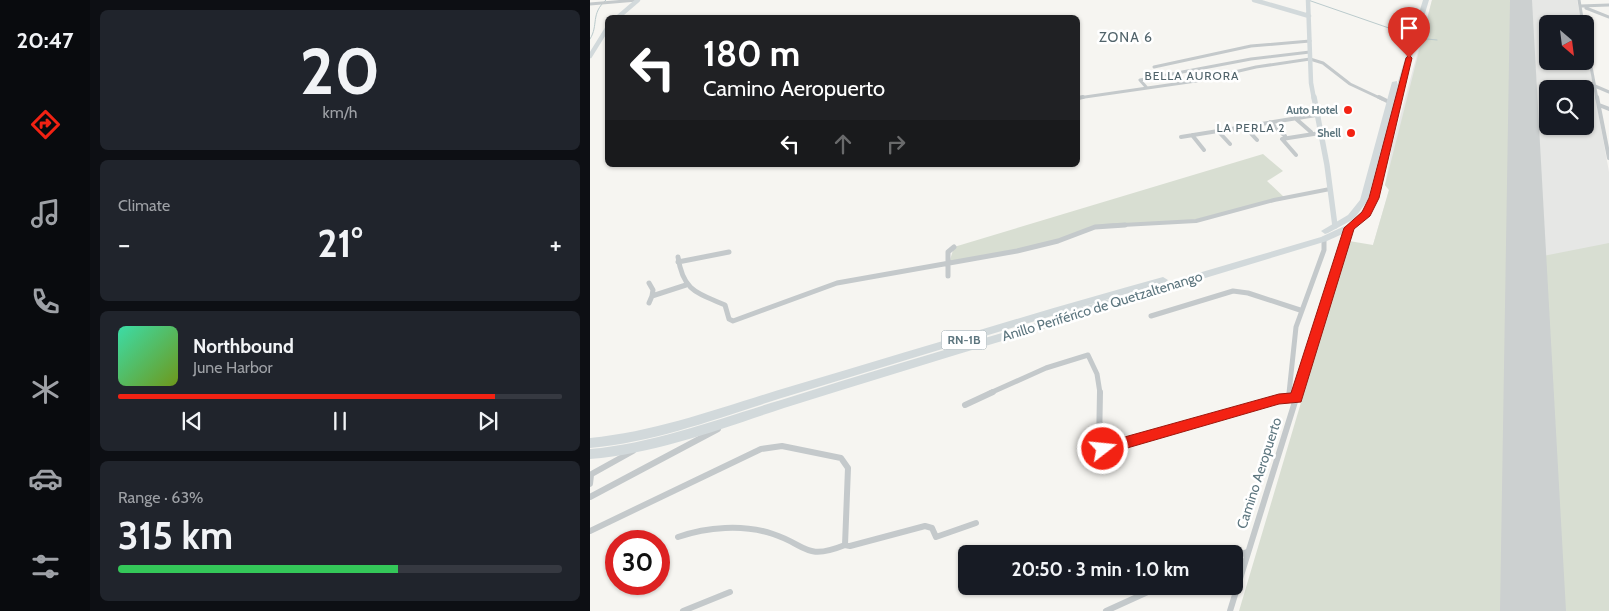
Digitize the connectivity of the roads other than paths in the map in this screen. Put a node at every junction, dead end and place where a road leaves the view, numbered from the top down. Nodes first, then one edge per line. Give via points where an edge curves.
1 (638, 0) edge
2 (1254, 0) edge
3 (1420, 0) edge
4 (1426, 0) edge
5 (1579, 0) edge
6 (1308, 1) edge
7 (600, 2) edge
8 (590, 4) edge
9 (1580, 6) junction
10 (1584, 6) junction
11 (1609, 6) edge
12 (621, 15) edge
13 (1582, 15) edge
14 (1309, 16) junction
15 (1609, 17) edge
16 (605, 32) edge
17 (1412, 37) junction
18 (1310, 41) junction
19 (1310, 52) junction
20 (590, 56) edge
21 (1310, 59) junction
22 (1218, 66) junction
23 (1154, 67) dead end
24 (1592, 70) edge
25 (1228, 73) junction
26 (1595, 86) junction
27 (1147, 88) junction
28 (1609, 92) edge
29 (1080, 98) edge
30 (1389, 102) junction
31 (1599, 105) junction
32 (1609, 109) edge
33 (1316, 115) junction
34 (1297, 118) junction
35 (1271, 123) junction
36 (1602, 124) junction
37 (1391, 125) junction
38 (1245, 127) junction
39 (1609, 127) edge
40 (1219, 132) junction
41 (1311, 132) dead end
42 (1320, 133) junction
43 (1285, 136) dead end
44 (1257, 140) dead end
45 (1230, 144) dead end
46 (1204, 150) dead end
47 (1296, 154) dead end
48 (1609, 158) edge
49 (1330, 190) junction
50 (1335, 227) junction
51 (1349, 228) junction
52 (1324, 239) junction
53 (954, 247) dead end
54 (729, 252) dead end
55 (1256, 260) junction
56 (949, 264) junction
57 (1212, 266) junction
58 (948, 276) dead end
59 (649, 282) dead end
60 (686, 285) junction
61 (652, 296) junction
62 (649, 303) dead end
63 (1300, 310) junction
64 (1151, 316) dead end
65 (1061, 318) junction
66 (1004, 328) junction
67 (917, 362) junction
68 (1293, 398) junction
69 (965, 405) dead end
70 (739, 413) junction
71 (590, 443) edge
72 (637, 448) junction
73 (590, 454) edge
74 (590, 475) edge
75 (590, 484) edge
76 (590, 496) edge
77 (976, 523) dead end
78 (590, 531) edge
79 (678, 537) dead end
80 (845, 545) junction
81 (1247, 552) junction
82 (1243, 554) edge
83 (730, 592) dead end
84 (1141, 595) edge
85 (684, 611) edge
86 (1106, 611) edge
87 (1230, 611) edge

1 - 7 street
1 - 12 street
2 - 14 street
3 - 17 highway, Anillo Periférico de Quetzaltenango / RN-1B
4 - 17 highway, Anillo Periférico de Quetzaltenango / RN-1B
5 - 9 street
6 - 14 street
7 - 8 street
9 - 10 street
9 - 13 street
10 - 11 street
10 - 15 street
14 - 18 street
16 - 20 street
17 - 30 highway, Anillo Periférico de Quetzaltenango / RN-1B
17 - 37 highway, Anillo Periférico de Quetzaltenango / RN-1B
18 - 19 street
18 - 23 street via 1248,47
19 - 21 street
19 - 22 street
21 - 25 street
21 - 30 street via 1324,63 1350,84
21 - 33 street
22 - 25 street
22 - 27 street via 1140,80
24 - 26 street
25 - 27 street
26 - 28 street
26 - 31 street
27 - 29 street
30 - 37 highway via 1392,104 1388,120
30 - 50 highway, Anillo Periférico de Quetzaltenango / RN-1B via 1364,200 1352,217
31 - 32 street
31 - 36 street
33 - 34 street
33 - 42 street
34 - 35 street
34 - 41 street
35 - 38 street
35 - 43 street
36 - 39 street
36 - 48 street
37 - 51 highway, Anillo Periférico de Quetzaltenango / RN-1B via 1372,204
38 - 40 street
38 - 44 street
40 - 45 street
40 - 46 street via 1192,136
42 - 47 street via 1282,139
42 - 49 street
49 - 50 street
49 - 56 street via 1274,200 1196,221 1095,227 1053,242
50 - 55 highway via 1333,232
50 - 57 highway, Anillo Periférico de Quetzaltenango / RN-1B
51 - 52 highway, Anillo Periférico de Quetzaltenango / RN-1B
51 - 68 street, Camino Aeropuerto
52 - 55 highway, Anillo Periférico de Quetzaltenango / RN-1B
52 - 63 street via 1324,250
53 - 56 street via 948,252
54 - 60 street via 678,260 680,275
55 - 65 highway, Anillo Periférico de Quetzaltenango / RN-1B
56 - 58 street
56 - 60 street via 830,284 733,321 729,319 725,305 702,297
57 - 65 highway via 1069,311
57 - 66 highway, Anillo Periférico de Quetzaltenango / RN-1B
59 - 61 street
60 - 61 street
61 - 62 street
63 - 64 street via 1234,291
63 - 68 street via 1296,327
65 - 67 highway, Anillo Periférico de Quetzaltenango / RN-1B
66 - 67 highway via 925,356
66 - 70 highway, Anillo Periférico de Quetzaltenango / RN-1B
67 - 70 highway, Anillo Periférico de Quetzaltenango / RN-1B
68 - 69 street via 1106,449 1100,444 1099,378 1088,356 1046,368
68 - 81 street, Camino Aeropuerto
70 - 71 highway, Anillo Periférico de Quetzaltenango / RN-1B via 616,442
70 - 72 highway, Anillo Periférico de Quetzaltenango / RN-1B via 698,432
70 - 76 street
72 - 73 highway, Anillo Periférico de Quetzaltenango / RN-1B
72 - 74 street
74 - 75 street
77 - 80 street via 936,537 932,528 924,526
78 - 80 street via 754,452 782,446 841,458 846,463
79 - 80 street via 698,530 728,527 772,533 817,555
81 - 82 street
81 - 87 street, Camino Aeropuerto
83 - 85 street
84 - 86 street

